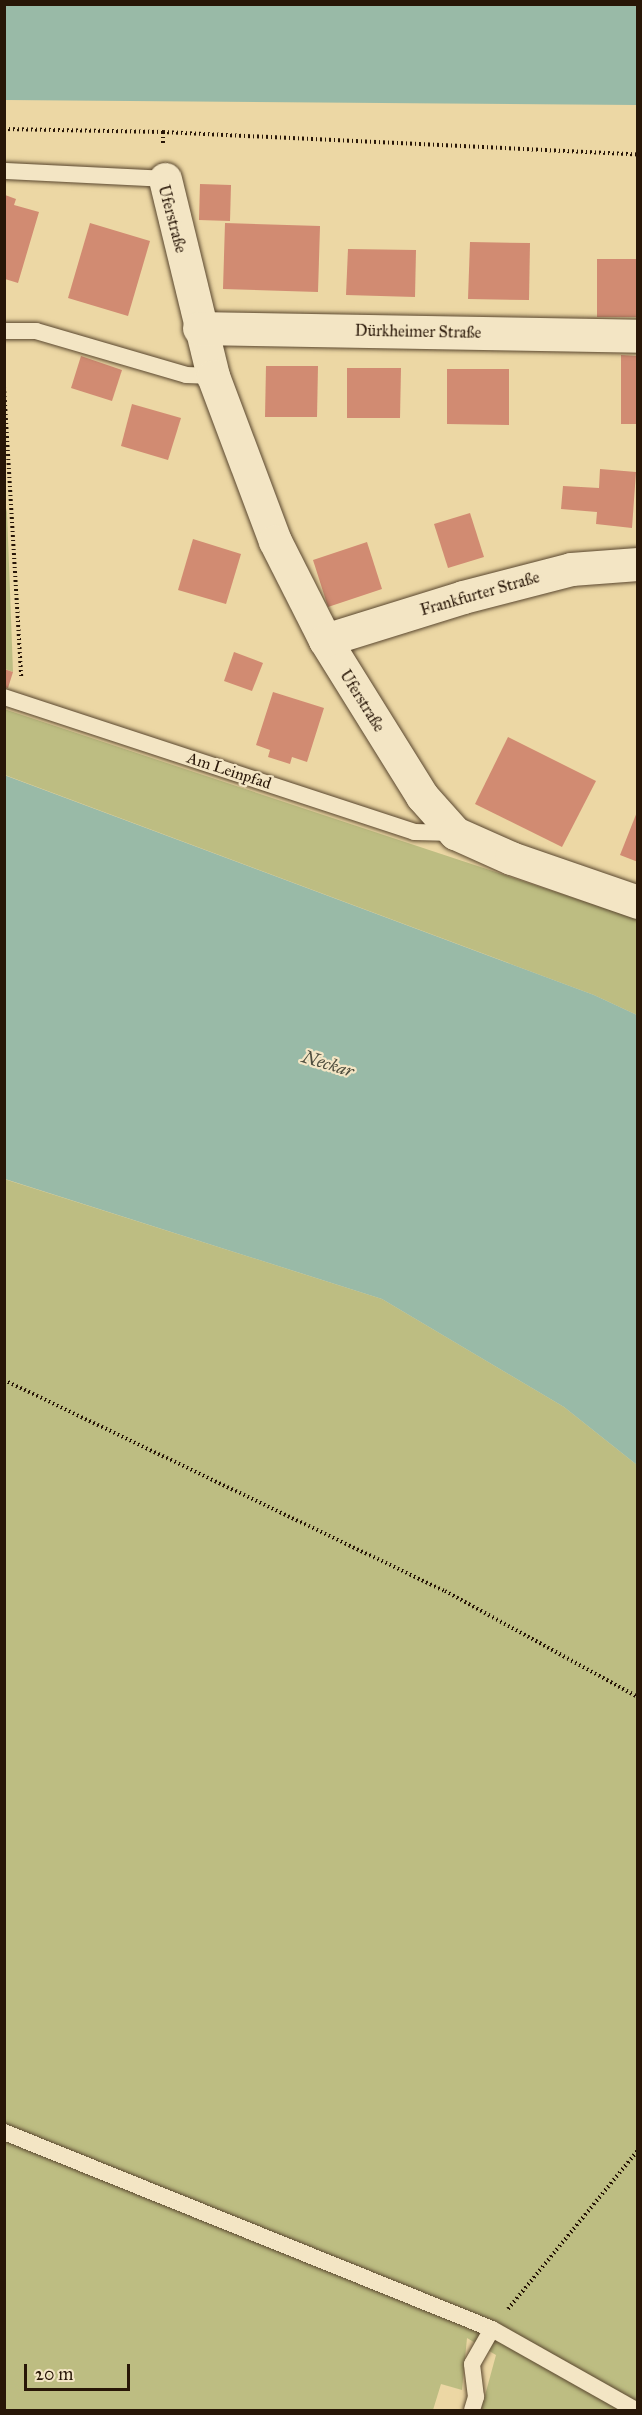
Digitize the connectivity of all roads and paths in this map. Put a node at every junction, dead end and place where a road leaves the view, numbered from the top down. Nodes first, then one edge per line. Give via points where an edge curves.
1 (4, 129) edge
2 (638, 154) edge
3 (4, 171) edge
4 (165, 179) joint
5 (199, 328) junction
6 (4, 331) edge
7 (638, 336) edge
8 (213, 376) junction
9 (4, 387) edge
10 (638, 564) edge
11 (325, 640) junction
12 (11, 700) edge
13 (455, 833) junction
14 (638, 902) edge
15 (4, 1380) edge
16 (638, 1697) edge
17 (4, 2132) edge
18 (638, 2150) edge
19 (492, 2329) junction
20 (472, 2410) edge
21 (636, 2410) edge

1 - 2 path via 163,132
3 - 4 lane, Uferstraße
4 - 5 street, Uferstraße
5 - 7 street, Dürkheimer Straße
5 - 8 street, Uferstraße
6 - 8 lane via 36,331 186,375
8 - 11 street, Uferstraße via 275,541
9 - 12 path via 22,672
10 - 11 street, Frankfurter Straße via 570,569
11 - 13 street, Uferstraße via 422,796
12 - 13 lane, Am Leinpfad via 414,832
13 - 14 street, Uferstraße via 512,858
15 - 16 path via 445,1591
17 - 19 lane
18 - 19 path
19 - 20 lane via 472,2364 476,2397
19 - 21 lane

